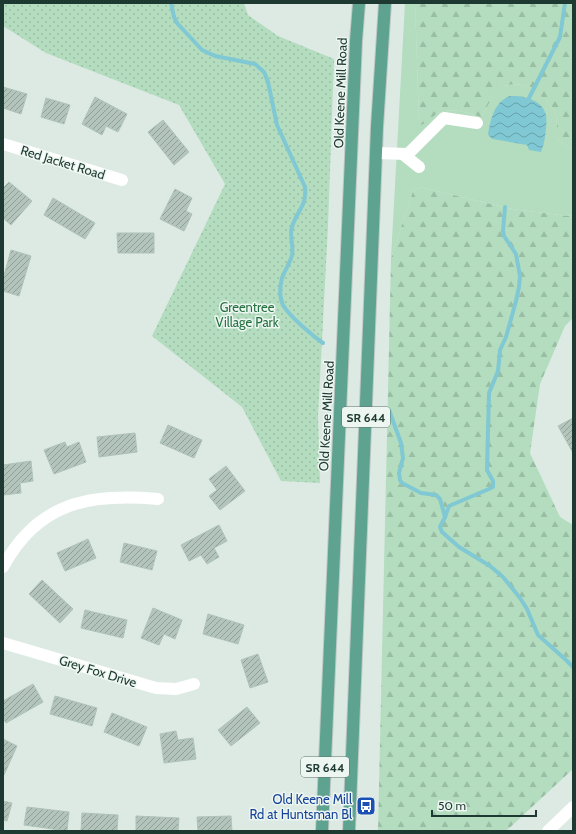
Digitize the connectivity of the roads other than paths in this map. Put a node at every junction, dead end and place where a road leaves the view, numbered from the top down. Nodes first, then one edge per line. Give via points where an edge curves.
1 (360, 3) edge
2 (386, 3) edge
3 (477, 122) dead end
4 (3, 144) edge
5 (376, 153) junction
6 (404, 155) junction
7 (419, 167) dead end
8 (122, 180) dead end
9 (158, 499) dead end
10 (3, 567) edge
11 (3, 643) edge
12 (194, 684) dead end
13 (573, 807) edge
14 (322, 831) edge
15 (349, 831) edge
16 (548, 831) edge

1 - 14 main road, Old Keene Mill Road / SR 644 via 356,41
2 - 5 main road, SR 644
3 - 6 street via 444,118 410,153
4 - 8 street, Red Jacket Road
5 - 6 street
5 - 15 main road, SR 644
6 - 7 street
9 - 10 street via 90,499 64,507 27,532
11 - 12 street, Grey Fox Drive via 156,688 176,689
13 - 16 street

